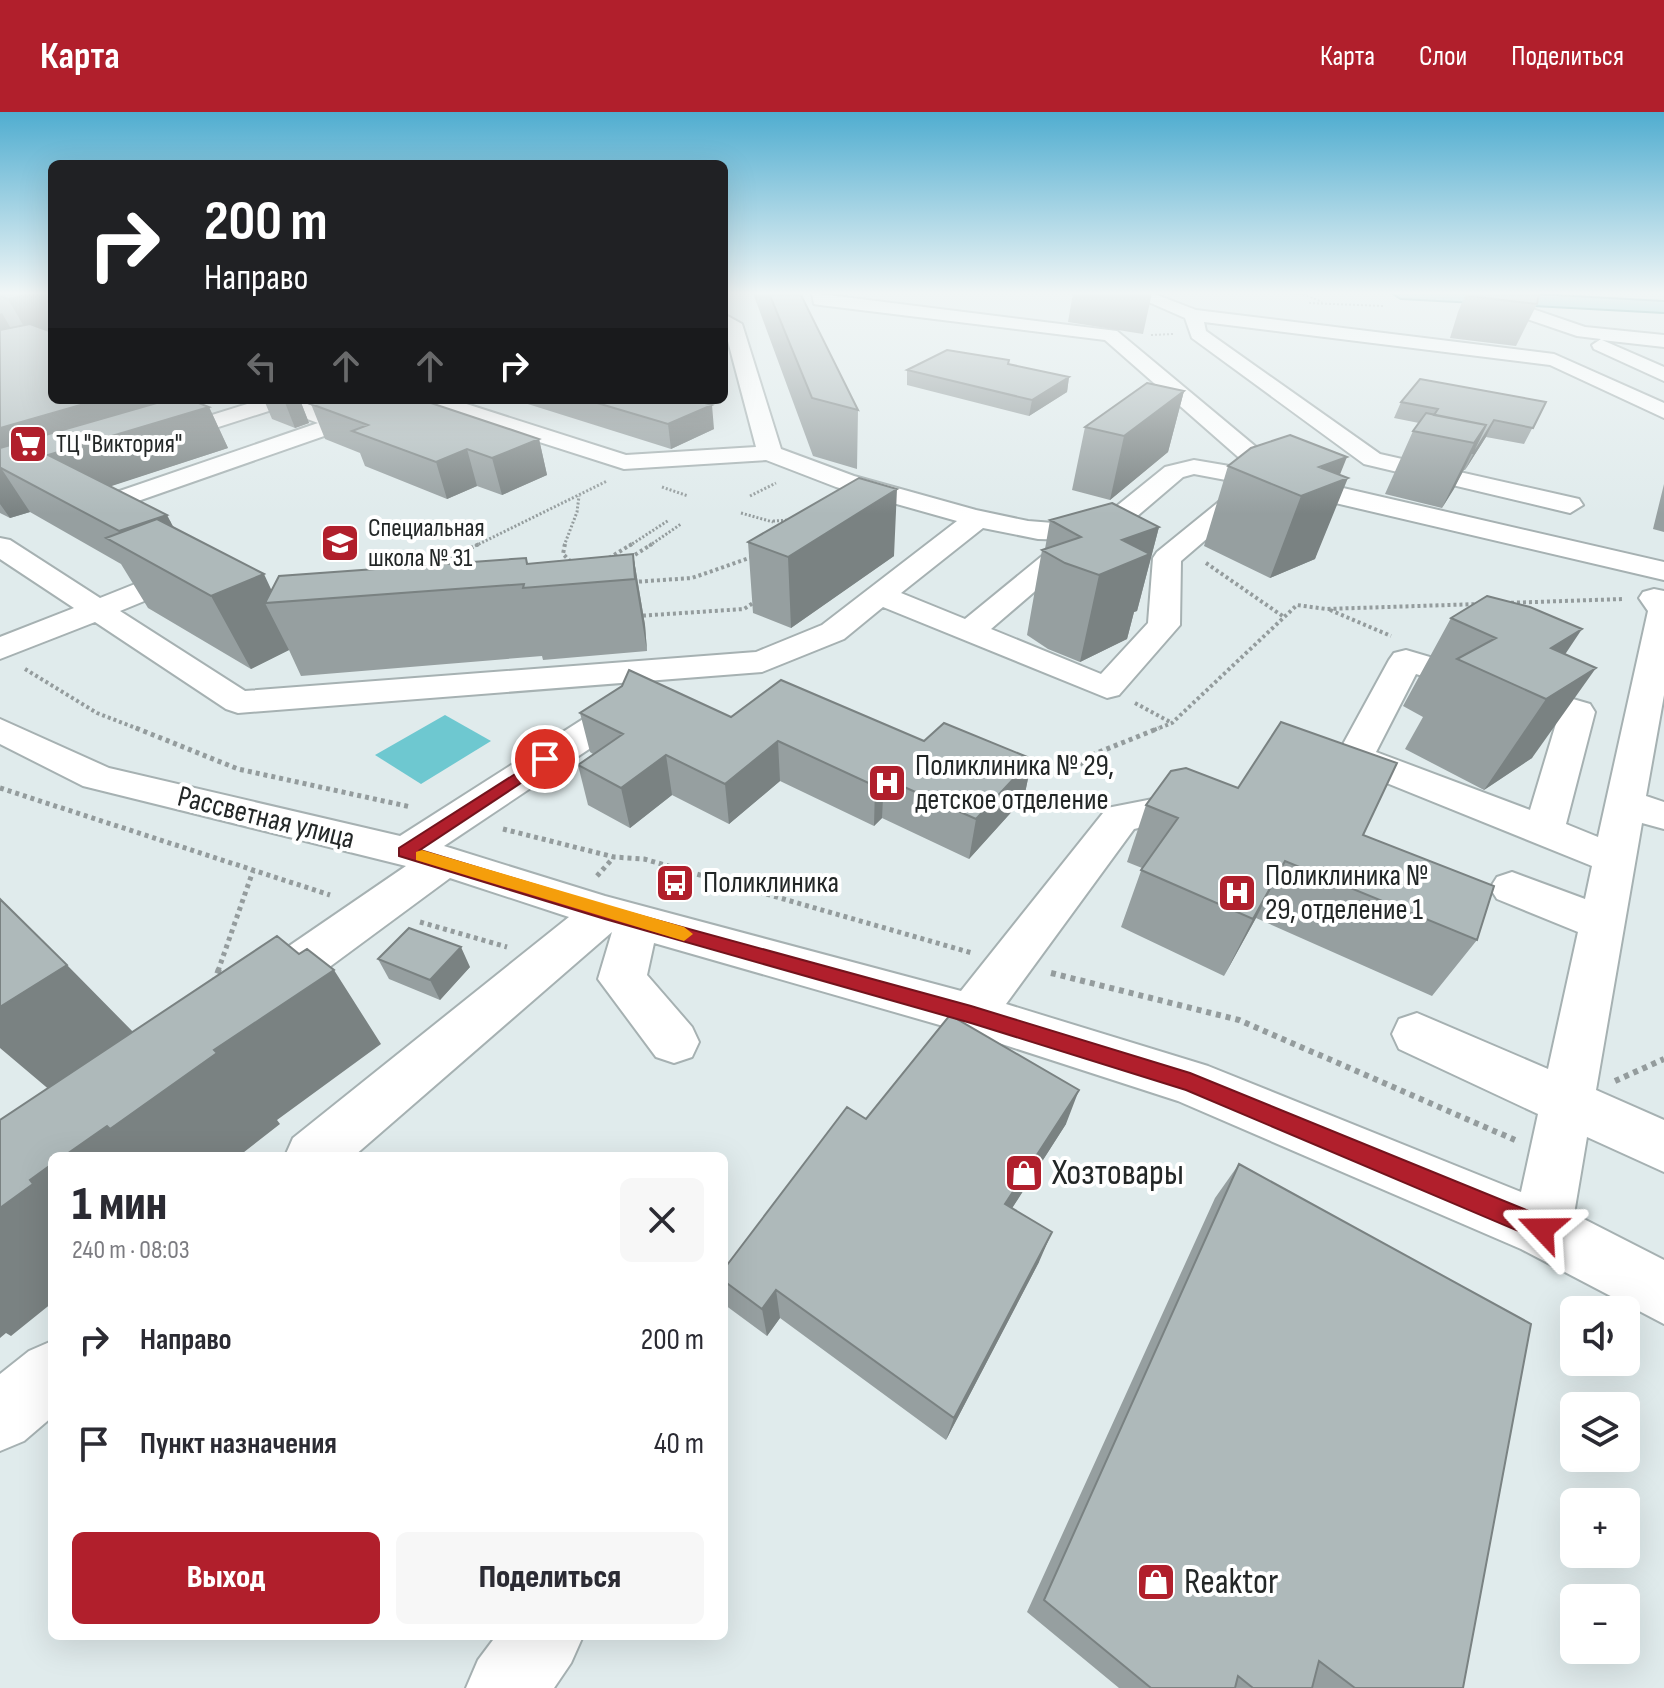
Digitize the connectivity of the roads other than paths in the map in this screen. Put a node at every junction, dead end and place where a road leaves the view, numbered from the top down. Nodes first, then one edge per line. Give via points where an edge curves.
1 (745, 367) edge
2 (1145, 367) edge
3 (1243, 367) edge
4 (1568, 367) edge
5 (1645, 367) edge
6 (1664, 375) edge
7 (268, 404) edge
8 (286, 404) edge
9 (444, 404) edge
10 (522, 405) dead end
11 (1664, 411) edge
12 (488, 418) junction
13 (132, 447) edge
14 (770, 453) junction
15 (1271, 481) junction
16 (1570, 505) dead end
17 (977, 519) junction
18 (0, 546) edge
19 (1052, 562) dead end
20 (1659, 584) edge
21 (882, 596) junction
22 (98, 610) junction
23 (969, 631) junction
24 (1403, 641) road end
25 (6, 655) edge
26 (1643, 713) junction
27 (615, 715) edge
28 (0, 730) edge
29 (1645, 810) edge
30 (1158, 811) edge
31 (1544, 831) junction
32 (435, 843) junction
33 (1615, 859) junction
34 (1512, 888) dead end
35 (621, 917) junction
36 (1602, 923) junction
37 (222, 1000) edge
38 (971, 1014) junction
39 (1417, 1034) dead end
40 (674, 1042) dead end
41 (1567, 1102) junction
42 (1664, 1147) edge
43 (318, 1152) edge
44 (1542, 1229) junction
45 (1664, 1293) edge
46 (48, 1377) edge
47 (0, 1417) edge
48 (541, 1640) edge
49 (506, 1688) edge

1 - 14 street
2 - 15 street
3 - 16 street via 1372,459
4 - 11 street
5 - 6 street
7 - 13 street
8 - 22 street via 339,423 117,500 220,562
9 - 12 street
10 - 12 street
12 - 14 street via 624,462
14 - 17 street via 806,469
15 - 17 street via 1194,467 1174,472 1098,535 1022,529
15 - 20 street
15 - 23 street via 1167,558 1164,625 1107,688
17 - 21 street
18 - 22 street
19 - 23 street
20 - 26 street via 1663,611
21 - 22 street via 833,632 762,662 238,702
21 - 23 street
22 - 25 street
24 - 26 street
26 - 29 street
27 - 32 street
28 - 32 street, Рассветная улица via 97,777
29 - 33 street
30 - 38 street via 1121,818
31 - 31 street via 1355,757 1406,660 1577,712
31 - 33 street
32 - 35 street, Рассветная улица
32 - 37 street via 377,911
33 - 36 street
34 - 36 street
35 - 38 street, Рассветная улица
35 - 40 street via 622,979
35 - 43 street via 549,959
36 - 41 street
38 - 44 street, Рассветная улица via 1190,1082
39 - 41 street
41 - 42 street
41 - 44 street
44 - 45 street, Рассветная улица
46 - 47 street
48 - 49 street

